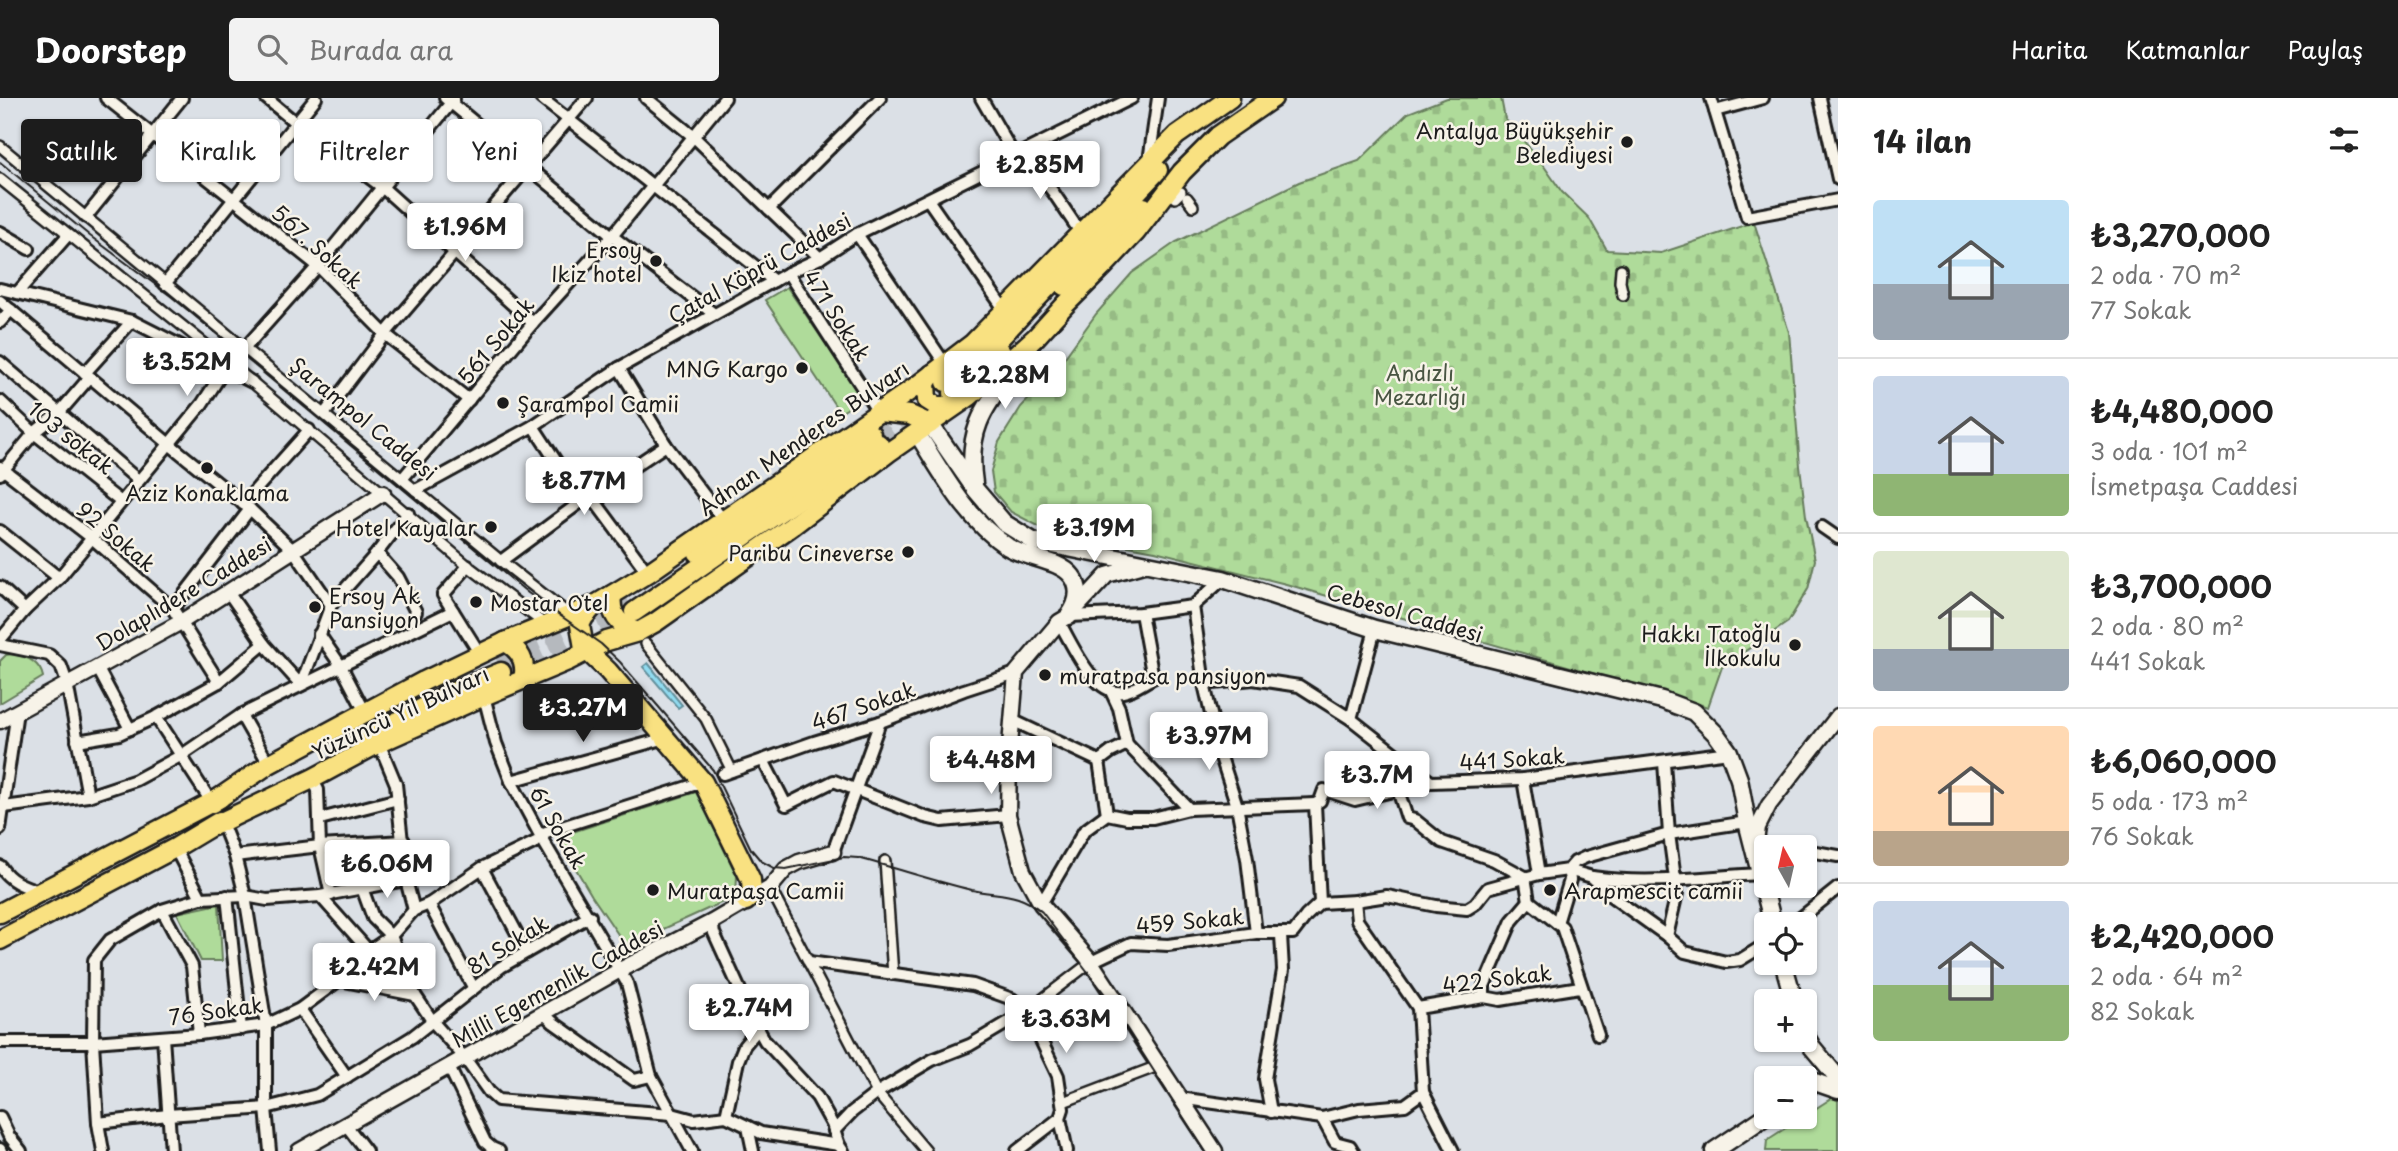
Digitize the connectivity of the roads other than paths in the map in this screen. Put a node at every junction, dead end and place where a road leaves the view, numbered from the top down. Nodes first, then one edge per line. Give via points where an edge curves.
1 (106, 98) edge
2 (182, 98) edge
3 (266, 98) edge
4 (316, 98) edge
5 (541, 98) edge
6 (587, 98) edge
7 (646, 98) edge
8 (725, 98) edge
9 (880, 98) edge
10 (981, 98) edge
11 (1132, 98) edge
12 (1158, 98) edge
13 (1273, 98) edge
14 (1711, 98) edge
15 (1763, 98) edge
16 (1820, 98) edge
17 (1228, 99) edge
18 (450, 100) edge
19 (1715, 111) junction
20 (299, 119) edge
21 (472, 119) edge
22 (294, 121) edge
23 (569, 121) junction
24 (294, 126) edge
25 (150, 135) junction
26 (694, 137) junction
27 (0, 146) edge
28 (542, 153) edge
29 (1019, 155) junction
30 (1149, 163) junction
31 (1182, 172) junction
32 (0, 179) edge
33 (542, 179) edge
34 (1838, 179) edge
35 (375, 182) edge
36 (516, 182) edge
37 (382, 187) junction
38 (652, 187) junction
39 (236, 199) junction
40 (1838, 200) edge
41 (929, 201) junction
42 (769, 209) junction
43 (86, 217) junction
44 (0, 232) edge
45 (1080, 232) junction
46 (858, 234) junction
47 (68, 235) junction
48 (612, 236) junction
49 (29, 249) dead end
50 (454, 252) junction
51 (820, 258) junction
52 (318, 266) junction
53 (1621, 269) dead end
54 (788, 273) junction
55 (774, 281) junction
56 (165, 284) junction
57 (0, 289) edge
58 (17, 293) junction
59 (1623, 295) dead end
60 (0, 301) edge
61 (10, 310) junction
62 (1006, 312) junction
63 (714, 314) junction
64 (132, 321) junction
65 (0, 322) edge
66 (533, 323) junction
67 (385, 334) junction
68 (1035, 337) junction
69 (244, 349) junction
70 (0, 362) edge
71 (226, 367) junction
72 (620, 368) junction
73 (88, 375) junction
74 (252, 382) junction
75 (942, 383) junction
76 (0, 401) edge
77 (469, 401) junction
78 (878, 412) junction
79 (60, 413) junction
80 (325, 413) junction
81 (910, 415) junction
82 (533, 426) junction
83 (923, 429) junction
84 (309, 430) junction
85 (34, 433) junction
86 (168, 443) junction
87 (880, 443) junction
88 (666, 445) junction
89 (933, 458) junction
90 (1, 470) edge
91 (403, 478) junction
92 (138, 480) junction
93 (975, 489) junction
94 (416, 490) junction
95 (383, 493) junction
96 (587, 499) junction
97 (121, 502) junction
98 (246, 506) junction
99 (408, 513) junction
100 (723, 520) junction
101 (1822, 527) dead end
102 (0, 531) edge
103 (92, 538) junction
104 (1838, 538) edge
105 (294, 551) junction
106 (377, 553) junction
107 (501, 561) junction
108 (1149, 563) junction
109 (468, 566) junction
110 (648, 573) junction
111 (59, 578) junction
112 (1223, 579) junction
113 (0, 587) edge
114 (228, 592) junction
115 (625, 602) junction
116 (331, 605) junction
117 (595, 605) junction
118 (1193, 606) junction
119 (25, 610) junction
120 (453, 611) junction
121 (416, 612) dead end
122 (1141, 613) junction
123 (177, 616) junction
124 (572, 616) junction
125 (1064, 619) junction
126 (548, 626) junction
127 (1375, 629) junction
128 (318, 634) junction
129 (642, 638) junction
130 (607, 641) joint
131 (0, 642) edge
132 (505, 642) junction
133 (264, 644) junction
134 (587, 652) junction
135 (568, 661) junction
136 (492, 662) junction
137 (341, 666) junction
138 (98, 669) junction
139 (608, 671) junction
140 (1016, 673) junction
141 (523, 680) junction
142 (219, 682) junction
143 (67, 683) junction
144 (1204, 684) junction
145 (301, 685) junction
146 (1111, 691) junction
147 (484, 696) junction
148 (17, 711) junction
149 (366, 712) junction
150 (241, 715) junction
151 (156, 716) junction
152 (1838, 716) edge
153 (1351, 719) junction
154 (0, 721) edge
155 (1014, 721) junction
156 (880, 722) junction
157 (130, 729) junction
158 (666, 738) junction
159 (77, 741) junction
160 (380, 743) junction
161 (1127, 744) junction
162 (1729, 752) junction
163 (182, 755) junction
164 (763, 760) junction
165 (1099, 761) junction
166 (1664, 762) junction
167 (269, 764) junction
168 (728, 772) joint
169 (312, 779) junction
170 (1523, 779) junction
171 (511, 781) junction
172 (703, 782) junction
173 (1431, 782) junction
174 (855, 790) junction
175 (1398, 790) junction
176 (88, 796) junction
177 (398, 799) junction
178 (1743, 800) junction
179 (212, 803) junction
180 (1315, 804) junction
181 (1769, 805) junction
182 (1237, 806) junction
183 (4, 807) junction
184 (1189, 809) junction
185 (1107, 814) junction
186 (1008, 815) junction
187 (320, 819) junction
188 (0, 822) edge
189 (1747, 822) junction
190 (217, 824) junction
191 (0, 828) edge
192 (1669, 834) junction
193 (1758, 835) edge
194 (542, 839) junction
195 (404, 841) junction
196 (1754, 841) edge
197 (320, 846) junction
198 (175, 848) junction
199 (833, 852) joint
200 (1817, 852) edge
201 (235, 856) junction
202 (1838, 856) edge
203 (885, 861) dead end
204 (0, 866) edge
205 (482, 867) junction
206 (1568, 870) junction
207 (1539, 874) junction
208 (1754, 874) edge
209 (1525, 877) junction
210 (1592, 877) junction
211 (407, 880) junction
212 (1675, 880) junction
213 (362, 888) junction
214 (770, 888) junction
215 (1838, 888) edge
216 (41, 892) junction
217 (245, 895) junction
218 (326, 895) junction
219 (227, 896) junction
220 (201, 898) junction
221 (746, 901) junction
222 (1355, 901) junction
223 (1529, 901) junction
224 (1320, 903) junction
225 (429, 904) junction
226 (1041, 904) junction
227 (162, 910) junction
228 (414, 910) junction
229 (1, 912) edge
230 (1808, 912) edge
231 (590, 916) junction
232 (712, 922) junction
233 (1557, 923) junction
234 (1256, 933) junction
235 (1281, 935) junction
236 (391, 936) junction
237 (1667, 936) junction
238 (0, 940) edge
239 (369, 951) junction
240 (1754, 951) edge
241 (527, 952) junction
242 (809, 962) junction
243 (1091, 962) junction
244 (620, 970) junction
245 (893, 975) junction
246 (339, 980) junction
247 (473, 987) junction
248 (1580, 987) junction
249 (415, 995) junction
250 (1484, 997) junction
251 (1418, 1008) junction
252 (300, 1009) junction
253 (1027, 1011) junction
254 (543, 1013) junction
255 (433, 1022) junction
256 (266, 1025) junction
257 (241, 1029) junction
258 (758, 1029) junction
259 (199, 1034) junction
260 (1598, 1035) dead end
261 (163, 1037) junction
262 (0, 1042) edge
263 (93, 1042) junction
264 (1817, 1051) edge
265 (464, 1057) junction
266 (1158, 1066) junction
267 (449, 1067) junction
268 (651, 1076) junction
269 (347, 1077) junction
270 (1838, 1078) edge
271 (1817, 1087) edge
272 (1838, 1090) edge
273 (1423, 1092) junction
274 (877, 1093) junction
275 (1179, 1098) junction
276 (266, 1108) junction
277 (1062, 1110) junction
278 (1271, 1112) junction
279 (671, 1114) junction
280 (168, 1115) junction
281 (726, 1116) junction
282 (0, 1118) edge
283 (1322, 1118) junction
284 (98, 1123) junction
285 (1754, 1124) edge
286 (346, 1125) junction
287 (748, 1127) junction
288 (834, 1131) junction
289 (1331, 1147) edge
290 (841, 1148) edge
291 (21, 1151) edge
292 (103, 1151) edge
293 (171, 1151) edge
294 (270, 1151) edge
295 (299, 1151) edge
296 (366, 1151) edge
297 (499, 1151) edge
298 (692, 1151) edge
299 (753, 1151) edge
300 (926, 1151) edge
301 (1017, 1151) edge
302 (1068, 1151) edge
303 (1215, 1151) edge
304 (1353, 1151) edge
305 (1453, 1151) edge
306 (1714, 1151) edge

1 - 25 street, 567. Sokak
2 - 25 street
3 - 22 street
4 - 20 street
5 - 23 street
6 - 23 street
7 - 26 street
8 - 26 street, 561 Sokak
9 - 42 street
10 - 29 street
11 - 29 street, Çatal Köprü Caddesi
12 - 30 street
13 - 31 main road, Adnan Menderes Bulvarı via 1218,136
14 - 19 street
15 - 19 street
16 - 34 street
17 - 30 main road, Adnan Menderes Bulvarı via 1177,135
17 - 75 main road, Adnan Menderes Bulvarı via 998,340
18 - 21 street
18 - 37 street
19 - 40 street via 1747,217
23 - 28 street
23 - 38 street
24 - 39 street
25 - 39 street, 567. Sokak
25 - 43 street
26 - 38 street, 561 Sokak
26 - 42 street
27 - 43 street, Şarampol Caddesi
29 - 41 street, Çatal Köprü Caddesi
29 - 45 street via 1053,192
30 - 45 main road, Adnan Menderes Bulvarı
31 - 68 main road, Adnan Menderes Bulvarı via 1136,232
31 - 75 main road via 998,355
32 - 47 street, Şarampol Caddesi
33 - 48 street
35 - 37 street
36 - 50 street
37 - 50 street
37 - 52 street
38 - 48 street, 561 Sokak
38 - 55 street
39 - 52 street, 567. Sokak
39 - 56 street
41 - 46 street, Çatal Köprü Caddesi
41 - 62 street
42 - 51 street
43 - 56 street, Şarampol Caddesi
44 - 49 street
45 - 62 main road, Adnan Menderes Bulvarı
46 - 51 street, Çatal Köprü Caddesi
46 - 75 street
47 - 58 street
47 - 74 street, Şarampol Caddesi
48 - 63 street
48 - 66 street, 561 Sokak
50 - 66 street
50 - 67 street
51 - 54 street, Çatal Köprü Caddesi
52 - 67 street, 567. Sokak
52 - 69 street
53 - 59 street
54 - 55 street, Çatal Köprü Caddesi
54 - 78 street, 471 Sokak
55 - 63 street, Çatal Köprü Caddesi
56 - 69 street, Şarampol Caddesi
57 - 58 street
58 - 64 street
60 - 61 street
61 - 65 street
61 - 73 street
62 - 75 main road, Adnan Menderes Bulvarı via 972,344
63 - 72 street, Çatal Köprü Caddesi
64 - 71 street
64 - 73 street
66 - 77 street, 561 Sokak
67 - 77 street, 567. Sokak
67 - 80 street
68 - 75 main road, Adnan Menderes Bulvarı
68 - 93 main road via 977,422 971,464
69 - 80 street, Şarampol Caddesi
70 - 79 street
71 - 74 street
71 - 86 street
72 - 82 street, Çatal Köprü Caddesi
72 - 88 street
73 - 79 street
73 - 86 street
74 - 84 street, Şarampol Caddesi
75 - 78 main road, Adnan Menderes Bulvarı
75 - 81 main road via 911,401
75 - 83 main road, Adnan Menderes Bulvarı
76 - 85 street, 103 sokak
77 - 91 street, 561 Sokak
78 - 81 main road
78 - 100 main road, Adnan Menderes Bulvarı
79 - 85 street
79 - 92 street
80 - 91 street, Şarampol Caddesi
81 - 83 main road
82 - 94 street, Çatal Köprü Caddesi
82 - 96 street
83 - 87 main road, Adnan Menderes Bulvarı
83 - 89 main road
83 - 93 main road, Cebesol Caddesi
84 - 95 street, Şarampol Caddesi
84 - 98 street
85 - 90 street
85 - 97 street, 103 sokak
86 - 92 street
86 - 98 street
87 - 89 main road
87 - 115 main road, Adnan Menderes Bulvarı
87 - 129 main road, Adnan Menderes Bulvarı via 780,534 656,622
88 - 96 street
88 - 100 street
89 - 125 main road via 982,527 1024,555 1063,568 1073,577 1078,590 1076,605
90 - 103 street, 92 Sokak
91 - 94 street, Şarampol Caddesi
92 - 97 street
93 - 108 main road, Cebesol Caddesi via 1004,523 1034,541
94 - 107 street, Şarampol Caddesi
95 - 99 street, Şarampol Caddesi
95 - 105 street, Dolaplıdere Caddesi
96 - 107 street
96 - 110 street
97 - 103 street
98 - 105 street
98 - 123 street
99 - 106 street
99 - 109 street, Şarampol Caddesi
100 - 110 main road, Adnan Menderes Bulvarı
101 - 104 street
102 - 111 street
103 - 111 street
103 - 123 street, 92 Sokak
105 - 114 street, Dolaplıdere Caddesi
105 - 116 street
106 - 116 street
106 - 121 street via 398,578
107 - 124 street, Şarampol Caddesi
108 - 112 main road, Cebesol Caddesi
108 - 125 street via 1107,575
109 - 120 street via 443,595
109 - 126 street, Şarampol Caddesi
110 - 115 main road, Adnan Menderes Bulvarı
111 - 119 street
112 - 118 street
112 - 127 main road, Cebesol Caddesi
113 - 119 street
114 - 123 street, Dolaplıdere Caddesi
114 - 133 street
115 - 117 main road, Adnan Menderes Bulvarı
115 - 129 main road via 611,603 615,618
116 - 128 street
117 - 124 main road, Adnan Menderes Bulvarı
117 - 134 main road via 580,625
118 - 122 street
118 - 144 street
119 - 131 street
120 - 136 street
120 - 137 street
122 - 125 street
122 - 146 street via 1153,678 1125,692
123 - 138 street, Dolaplıdere Caddesi
123 - 142 street, 92 Sokak
124 - 126 main road, Yüzüncü Yıl Bulvarı
125 - 140 street
125 - 146 street via 1088,672
126 - 132 main road, Yüzüncü Yıl Bulvarı
127 - 153 street
127 - 162 main road, Cebesol Caddesi via 1662,700 1694,712
128 - 137 street
128 - 145 street
129 - 130 main road, Adnan Menderes Bulvarı
129 - 168 street via 706,719
130 - 134 main road, Yüzüncü Yıl Bulvarı
131 - 143 street via 49,656 61,666
132 - 136 main road, Yüzüncü Yıl Bulvarı
132 - 141 main road via 522,658
133 - 142 street
133 - 145 street
134 - 135 main road, Yüzüncü Yıl Bulvarı
134 - 139 main road
135 - 139 main road
135 - 141 main road, Yüzüncü Yıl Bulvarı
136 - 149 main road, Yüzüncü Yıl Bulvarı
136 - 179 main road, Yüzüncü Yıl Bulvarı
136 - 190 main road, Yüzüncü Yıl Bulvarı via 453,692
137 - 145 street
137 - 149 street
138 - 143 street, Dolaplıdere Caddesi
138 - 157 street
139 - 158 main road
140 - 155 street
140 - 156 street, 467 Sokak
141 - 147 main road, Yüzüncü Yıl Bulvarı
142 - 151 street
143 - 148 street, Dolaplıdere Caddesi
143 - 159 street
144 - 153 street, 441 Sokak via 1253,679 1299,686
144 - 182 street
145 - 150 street
146 - 161 street
147 - 160 main road, Yüzüncü Yıl Bulvarı
147 - 171 street, 61 Sokak
148 - 154 street, Dolaplıdere Caddesi
148 - 183 street
149 - 167 main road, Yüzüncü Yıl Bulvarı
150 - 163 street
150 - 167 street
151 - 157 street
151 - 163 street
152 - 181 street
153 - 173 street, 441 Sokak
155 - 165 street
155 - 186 street
156 - 164 street, 467 Sokak
156 - 174 street
157 - 159 street
158 - 171 street
158 - 172 main road
159 - 176 street
160 - 169 main road, Yüzüncü Yıl Bulvarı
160 - 177 street
161 - 165 street
161 - 184 street
162 - 166 street, 441 Sokak
162 - 178 main road, Cebesol Caddesi
163 - 176 street via 136,780
163 - 179 street
164 - 168 street, 467 Sokak
164 - 174 street via 786,804 834,781
165 - 185 street
166 - 170 street, 441 Sokak
166 - 192 street
167 - 179 main road, Yüzüncü Yıl Bulvarı
169 - 187 street via 318,790
169 - 190 main road, Yüzüncü Yıl Bulvarı
170 - 173 street, 441 Sokak
170 - 207 street
171 - 194 street, 61 Sokak
172 - 194 street, 76 Sokak via 546,832
172 - 221 main road via 751,880 752,895
173 - 175 street
174 - 186 street via 942,821
174 - 199 street
175 - 180 street via 1355,800 1324,790
175 - 209 street via 1407,818 1442,842 1494,860
176 - 183 street
177 - 187 street
177 - 195 street
178 - 181 street via 1756,808
178 - 189 main road, Cebesol Caddesi
179 - 216 main road, Yüzüncü Yıl Bulvarı
180 - 182 street
180 - 224 street
181 - 193 street
182 - 184 street
182 - 234 street
183 - 188 street
184 - 185 street via 1153,818
185 - 226 street via 1084,831
186 - 226 street via 1023,871
187 - 197 street
188 - 191 street
189 - 192 street
189 - 196 main road, Cebesol Caddesi
190 - 198 main road, Yüzüncü Yıl Bulvarı
190 - 201 street
192 - 206 street via 1586,857
192 - 212 street
194 - 205 street, 76 Sokak
194 - 231 street, 61 Sokak
195 - 197 street
195 - 211 street
197 - 201 street
197 - 218 street
198 - 220 street
198 - 238 main road, Yüzüncü Yıl Bulvarı
199 - 214 street, Milli Egemenlik Caddesi via 786,869
200 - 202 street
201 - 217 street
203 - 245 street
204 - 216 street via 18,884
205 - 225 street, 76 Sokak
205 - 241 street
206 - 207 street
206 - 210 street
206 - 233 street via 1570,880
207 - 209 street
208 - 212 street
209 - 222 street via 1488,888 1467,909 1387,896
209 - 223 street
210 - 212 street
210 - 237 street
211 - 213 street
211 - 228 street
212 - 237 street via 1677,893
213 - 218 street
213 - 236 street via 373,918
214 - 221 street, Milli Egemenlik Caddesi
214 - 242 street
215 - 230 street
216 - 229 main road, Yüzüncü Yıl Bulvarı
217 - 218 street via 267,900
217 - 219 street
217 - 256 street
218 - 239 street
219 - 220 street
219 - 257 street
220 - 227 street
221 - 232 street, Milli Egemenlik Caddesi
222 - 224 street
222 - 251 street via 1357,920
223 - 233 street
223 - 250 street via 1512,921
224 - 235 street, 459 Sokak via 1293,933
225 - 228 street, 76 Sokak
225 - 247 street
226 - 243 street
227 - 259 street via 192,966
227 - 263 street via 110,940 94,960
228 - 236 street, 76 Sokak
231 - 241 street, 81 Sokak
231 - 244 street, 61 Sokak
232 - 244 street, Milli Egemenlik Caddesi
232 - 258 street
233 - 248 street
234 - 235 street, 459 Sokak
234 - 243 street, 459 Sokak via 1168,945 1131,943
235 - 278 street via 1283,970 1265,1079
236 - 239 street, 76 Sokak
236 - 249 street
237 - 240 street via 1685,952 1726,962
239 - 246 street, 76 Sokak
241 - 247 street, 81 Sokak
242 - 245 street
242 - 274 street
243 - 253 street, 459 Sokak
243 - 266 street
244 - 254 street, Milli Egemenlik Caddesi
244 - 268 street, 61 Sokak
245 - 253 street via 973,985 1012,999
246 - 249 street
246 - 252 street, 76 Sokak
247 - 255 street, 81 Sokak
248 - 250 street, 422 Sokak via 1500,1000
248 - 260 street
249 - 255 street
250 - 251 street, 422 Sokak
251 - 273 street, 422 Sokak
252 - 256 street, 76 Sokak
252 - 269 street
253 - 274 street
253 - 277 street via 1058,1076
254 - 265 street, Milli Egemenlik Caddesi
254 - 268 street via 635,1080
255 - 265 street
255 - 269 street, 81 Sokak
256 - 257 street, 76 Sokak
256 - 276 street
257 - 259 street, 76 Sokak
258 - 281 street via 738,1061
258 - 288 street via 817,1097
259 - 261 street, 76 Sokak
261 - 263 street, 76 Sokak
261 - 280 street
262 - 263 street, 76 Sokak
263 - 284 street
264 - 270 main road
265 - 267 street, Milli Egemenlik Caddesi
265 - 279 street via 498,1100
266 - 275 street
266 - 277 street
267 - 286 street, Milli Egemenlik Caddesi
267 - 297 street via 485,1142
268 - 279 street, 61 Sokak
269 - 276 street, 81 Sokak via 317,1096
271 - 272 main road
273 - 283 street via 1405,1105
273 - 305 street
274 - 288 street
274 - 300 street
275 - 278 street
275 - 303 street
276 - 280 street, 81 Sokak
276 - 294 street
277 - 301 street
277 - 302 street
278 - 283 street
279 - 281 street via 694,1120
279 - 298 street, 61 Sokak
280 - 284 street, 81 Sokak
280 - 293 street
281 - 287 street
282 - 291 street
283 - 289 street
284 - 292 street
285 - 306 main road
286 - 295 street, Milli Egemenlik Caddesi
286 - 296 street
287 - 290 street
287 - 299 street
288 - 290 street
289 - 304 street via 1350,1146

